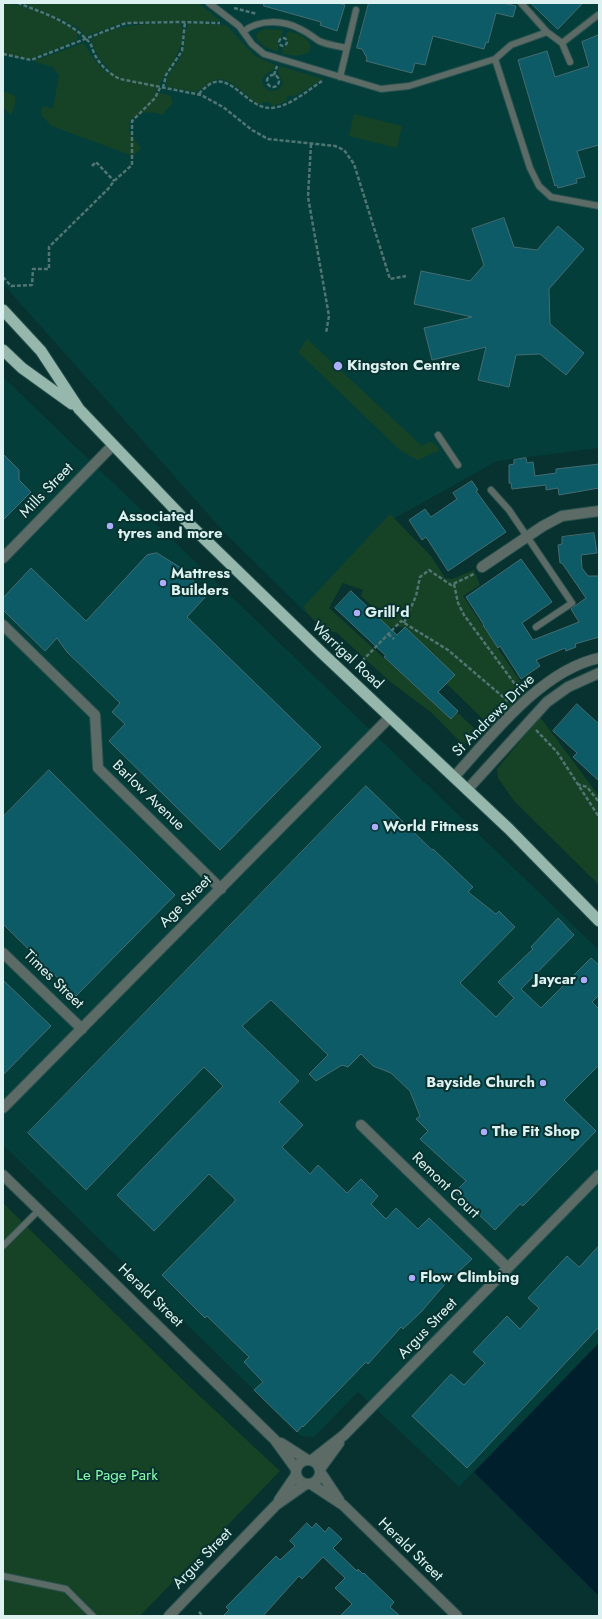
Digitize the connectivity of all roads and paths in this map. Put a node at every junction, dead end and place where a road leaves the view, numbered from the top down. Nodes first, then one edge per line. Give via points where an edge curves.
1 (18, 3) edge
2 (208, 3) edge
3 (236, 3) edge
4 (521, 3) edge
5 (234, 8) junction
6 (356, 10) dead end
7 (233, 12) dead end
8 (598, 15) dead end
9 (264, 16) dead end
10 (185, 22) junction
11 (224, 22) dead end
12 (244, 32) junction
13 (547, 32) junction
14 (86, 39) junction
15 (562, 43) junction
16 (347, 48) junction
17 (3, 54) edge
18 (495, 59) junction
19 (570, 62) dead end
20 (329, 74) junction
21 (268, 77) joint
22 (340, 77) junction
23 (162, 88) junction
24 (199, 94) junction
25 (311, 144) junction
26 (92, 166) dead end
27 (114, 181) junction
28 (599, 206) edge
29 (406, 276) dead end
30 (3, 277) edge
31 (3, 310) edge
32 (326, 333) dead end
33 (3, 350) edge
34 (79, 409) junction
35 (438, 435) dead end
36 (113, 445) junction
37 (458, 465) dead end
38 (491, 490) dead end
39 (599, 511) edge
40 (527, 537) junction
41 (3, 558) edge
42 (482, 566) joint
43 (454, 584) junction
44 (404, 623) junction
45 (3, 625) edge
46 (536, 627) dead end
47 (388, 634) junction
48 (394, 639) dead end
49 (599, 658) edge
50 (362, 661) dead end
51 (599, 673) edge
52 (516, 694) dead end
53 (512, 698) dead end
54 (508, 701) junction
55 (517, 710) junction
56 (390, 717) junction
57 (527, 721) junction
58 (454, 777) junction
59 (577, 784) junction
60 (468, 790) junction
61 (599, 802) edge
62 (599, 816) edge
63 (221, 889) junction
64 (599, 921) edge
65 (3, 953) edge
66 (82, 1029) junction
67 (3, 1108) edge
68 (361, 1125) dead end
69 (3, 1175) edge
70 (599, 1175) edge
71 (39, 1210) junction
72 (3, 1246) edge
73 (508, 1268) junction
74 (344, 1435) junction
75 (275, 1440) junction
76 (309, 1460) junction
77 (321, 1471) junction
78 (296, 1472) junction
79 (309, 1484) junction
80 (276, 1505) junction
81 (342, 1505) junction
82 (3, 1576) edge
83 (199, 1612) dead end
84 (93, 1616) edge
85 (168, 1616) edge
86 (203, 1616) edge
87 (457, 1616) edge

1 - 14 path via 68,24
2 - 12 lane
3 - 5 path
4 - 13 lane
5 - 7 path
5 - 9 path
6 - 16 lane
8 - 15 lane
10 - 11 path
10 - 14 path via 126,23
10 - 23 path via 182,51 166,75
12 - 16 lane via 252,25 260,23 281,23 298,28 328,44
12 - 20 lane via 252,44 264,54
13 - 15 lane
13 - 18 lane via 511,45
14 - 17 path via 29,60
14 - 23 path via 99,61 114,76
15 - 19 lane
16 - 22 lane
18 - 22 lane via 396,88 381,89
18 - 28 lane via 530,168 539,186 551,197
20 - 22 lane
20 - 24 path via 326,79 292,100 272,108 256,105 229,84 221,82 213,83
21 - 21 path via 268,86 273,88 278,85 277,76
23 - 24 path
23 - 27 path via 132,121 132,165
24 - 25 path via 223,107 264,138
25 - 29 path via 339,148 350,157 363,190 390,279
25 - 32 path via 308,197 329,316
26 - 27 path via 96,162
27 - 30 path via 49,247 49,269 33,269 32,285 11,286
31 - 34 highway, Warrigal Road via 41,351
33 - 34 highway, Warrigal Road via 22,368
34 - 36 highway, Warrigal Road
35 - 37 lane
36 - 41 street, Mills Street
36 - 56 highway, Warrigal Road via 189,525
38 - 40 lane via 509,510
39 - 40 street via 562,516
40 - 42 street
40 - 46 lane via 572,603
42 - 43 path via 472,576
43 - 44 path via 451,585 429,570 420,577 416,596
43 - 52 path via 458,603 464,615 520,691
44 - 47 path via 401,621
44 - 54 path via 448,650
45 - 63 street, Barlow Avenue via 96,715 98,768
47 - 48 path
47 - 50 path
49 - 55 street, St Andrews Drive via 573,667 553,679
51 - 57 street, St Andrews Drive via 568,686
53 - 54 path
54 - 55 path
55 - 58 street, St Andrews Drive
56 - 58 highway, Warrigal Road
56 - 63 street, Age Street
57 - 59 path via 557,752
57 - 60 street, St Andrews Drive
58 - 60 highway, Warrigal Road
59 - 61 path via 587,787
59 - 62 path
60 - 64 highway, Warrigal Road via 544,863
63 - 66 street, Age Street
65 - 66 street, Times Street
66 - 67 street, Age Street
68 - 73 street, Remont Court
69 - 71 street, Herald Street
70 - 73 street, Argus Street
71 - 72 lane
71 - 75 street, Herald Street
73 - 74 street, Argus Street
74 - 76 street, Argus Street
74 - 77 street, Argus Street
75 - 76 street, Herald Street
75 - 78 street, Herald Street
76 - 77 street via 318,1463
76 - 78 street via 300,1462
77 - 79 street via 318,1480
77 - 81 street, Herald Street
78 - 79 street via 300,1481
78 - 80 street, Argus Street
79 - 80 street, Argus Street
79 - 81 street, Herald Street
80 - 85 street, Argus Street
81 - 87 street, Herald Street
82 - 84 lane via 66,1589
83 - 86 path

